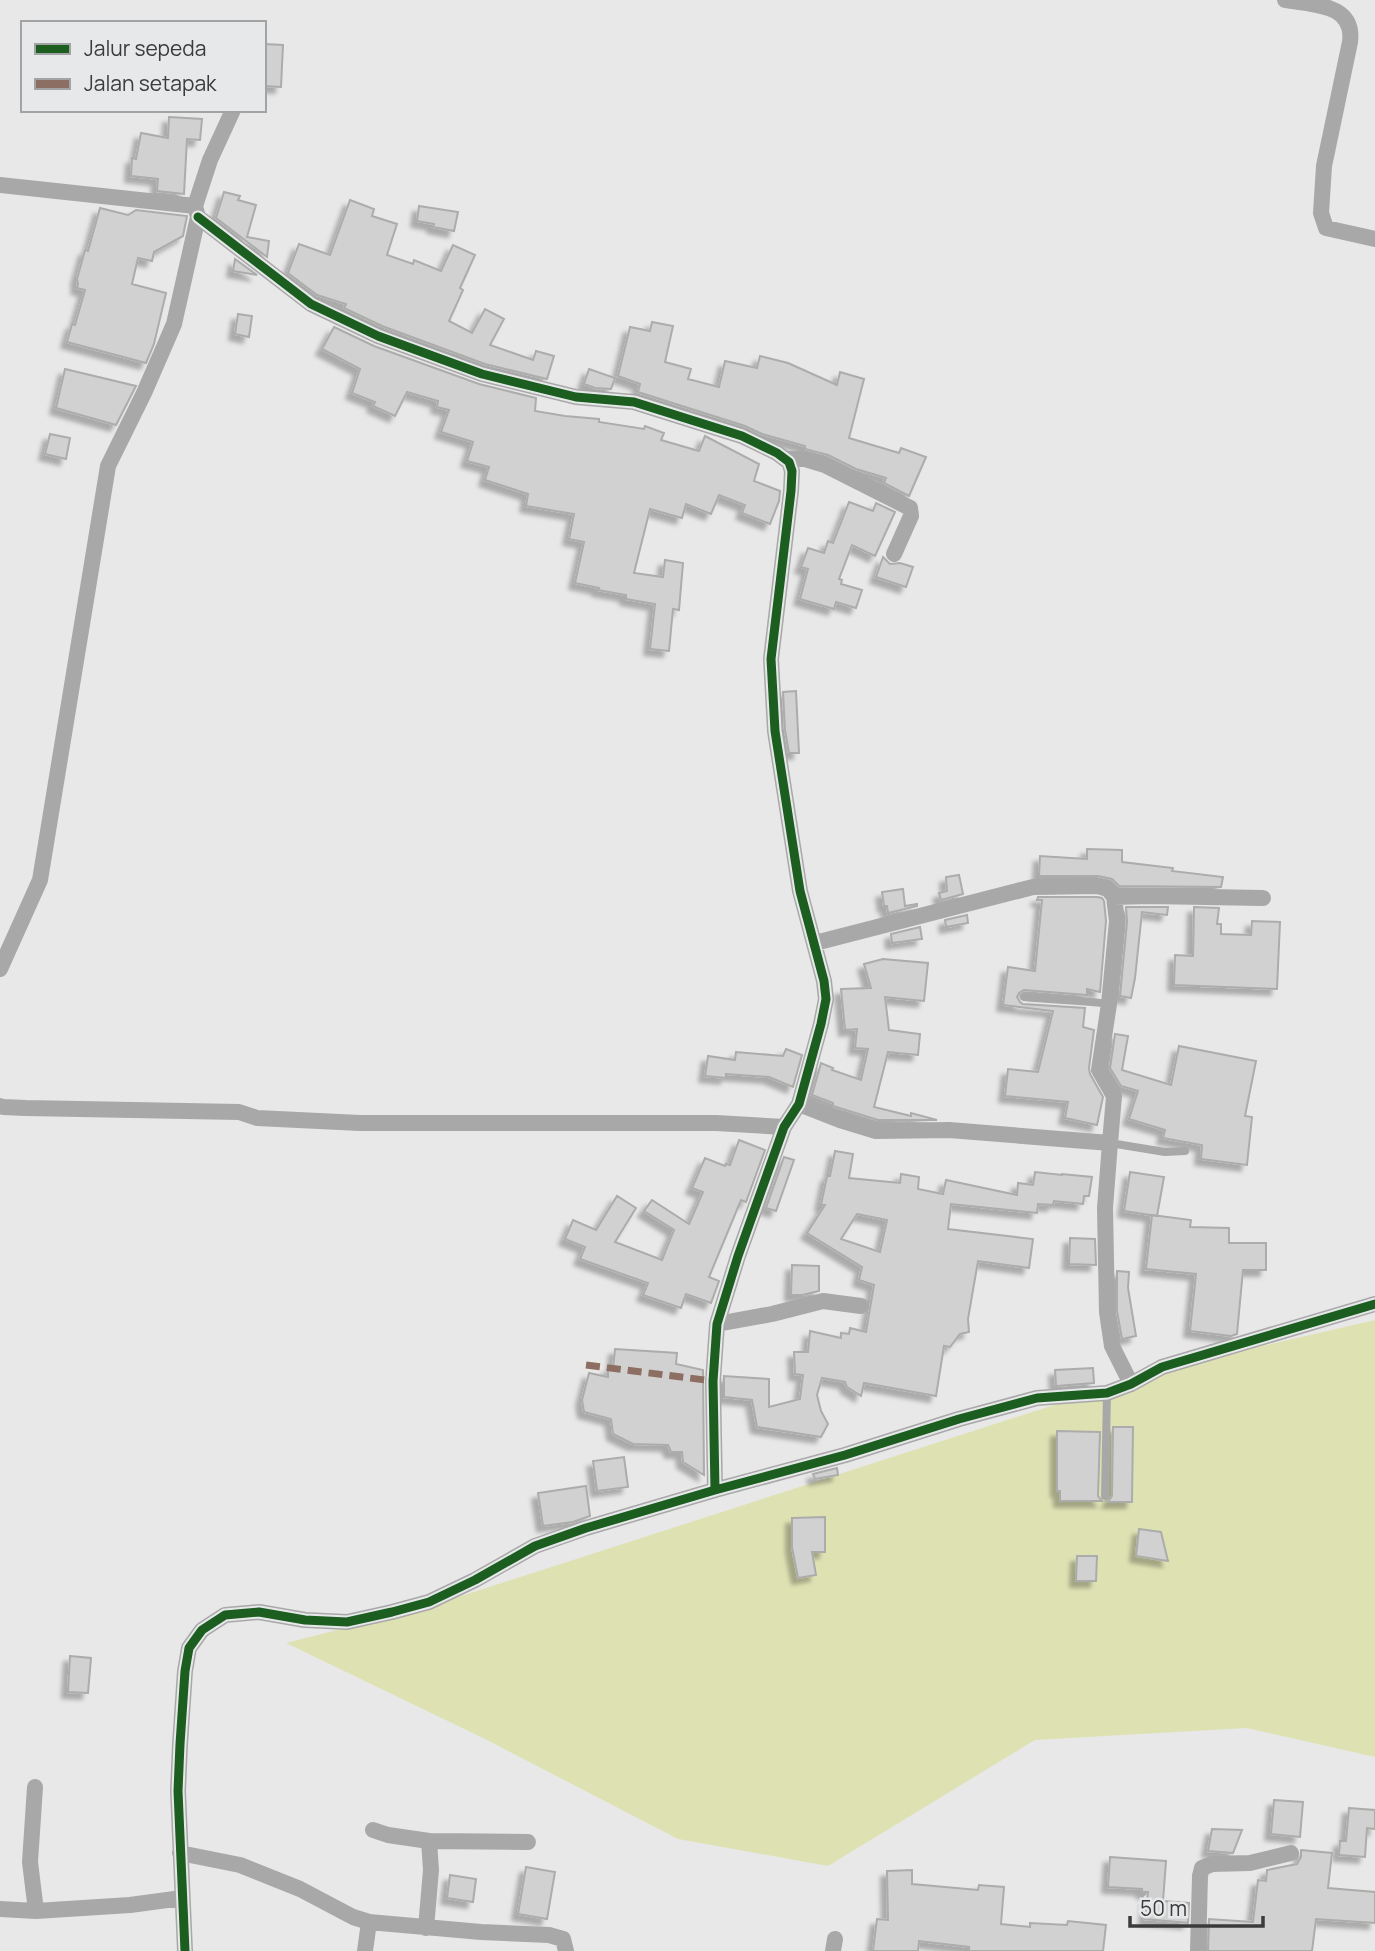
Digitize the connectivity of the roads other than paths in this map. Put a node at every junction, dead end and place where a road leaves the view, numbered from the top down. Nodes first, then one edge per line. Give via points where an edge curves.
1 (1285, 0) edge
2 (232, 112) edge
3 (0, 185) edge
4 (197, 211) junction
5 (1375, 239) edge
6 (785, 459) junction
7 (894, 554) dead end
8 (1114, 897) junction
9 (1263, 898) dead end
10 (815, 943) junction
11 (0, 969) edge
12 (1024, 997) dead end
13 (1109, 1004) junction
14 (799, 1104) junction
15 (0, 1106) edge
16 (783, 1127) junction
17 (1110, 1143) junction
18 (1185, 1151) dead end
19 (1375, 1304) edge
20 (861, 1306) dead end
21 (717, 1324) junction
22 (1131, 1384) junction
23 (1107, 1393) junction
24 (715, 1490) junction
25 (1105, 1496) dead end
26 (35, 1787) dead end
27 (373, 1830) dead end
28 (429, 1841) junction
29 (528, 1842) dead end
30 (180, 1853) junction
31 (1292, 1853) dead end
32 (182, 1898) junction
33 (0, 1909) edge
34 (36, 1911) junction
35 (369, 1922) junction
36 (426, 1928) junction
37 (185, 1951) edge
38 (365, 1951) edge
39 (566, 1951) edge
40 (1198, 1951) edge

1 - 5 street via 1330,8 1350,26 1324,166 1321,213 1325,228
2 - 4 street via 210,160
3 - 4 street
4 - 6 street via 311,304 378,336 482,374 576,397 651,406 742,436
4 - 11 street via 174,324 108,466 40,880
6 - 7 street via 825,466 910,508 909,522
6 - 10 street via 792,471 771,659 775,731 800,891
8 - 9 street
8 - 10 street via 1098,886 1033,887
8 - 13 street via 1117,921
10 - 14 street via 826,999
12 - 13 lane
13 - 17 street via 1099,1070 1114,1096
14 - 16 street
14 - 17 street via 876,1130 949,1130
15 - 16 street via 239,1112 257,1118 360,1123
16 - 21 street
17 - 18 lane
17 - 22 street via 1105,1208 1107,1312 1112,1346
19 - 22 street via 1162,1367
20 - 21 street via 823,1301
21 - 24 street
22 - 23 street
23 - 24 street via 1037,1398
23 - 25 lane
24 - 30 street via 535,1546 429,1602 347,1622 260,1612 225,1615 202,1630 189,1648 185,1671 178,1791
26 - 34 street via 30,1861
27 - 28 street
28 - 29 street
28 - 36 street
30 - 32 street
30 - 35 street via 240,1865
31 - 40 street via 1202,1868
32 - 34 street
32 - 37 street
33 - 34 street
35 - 36 street
35 - 38 street
36 - 39 street via 549,1935 563,1939

